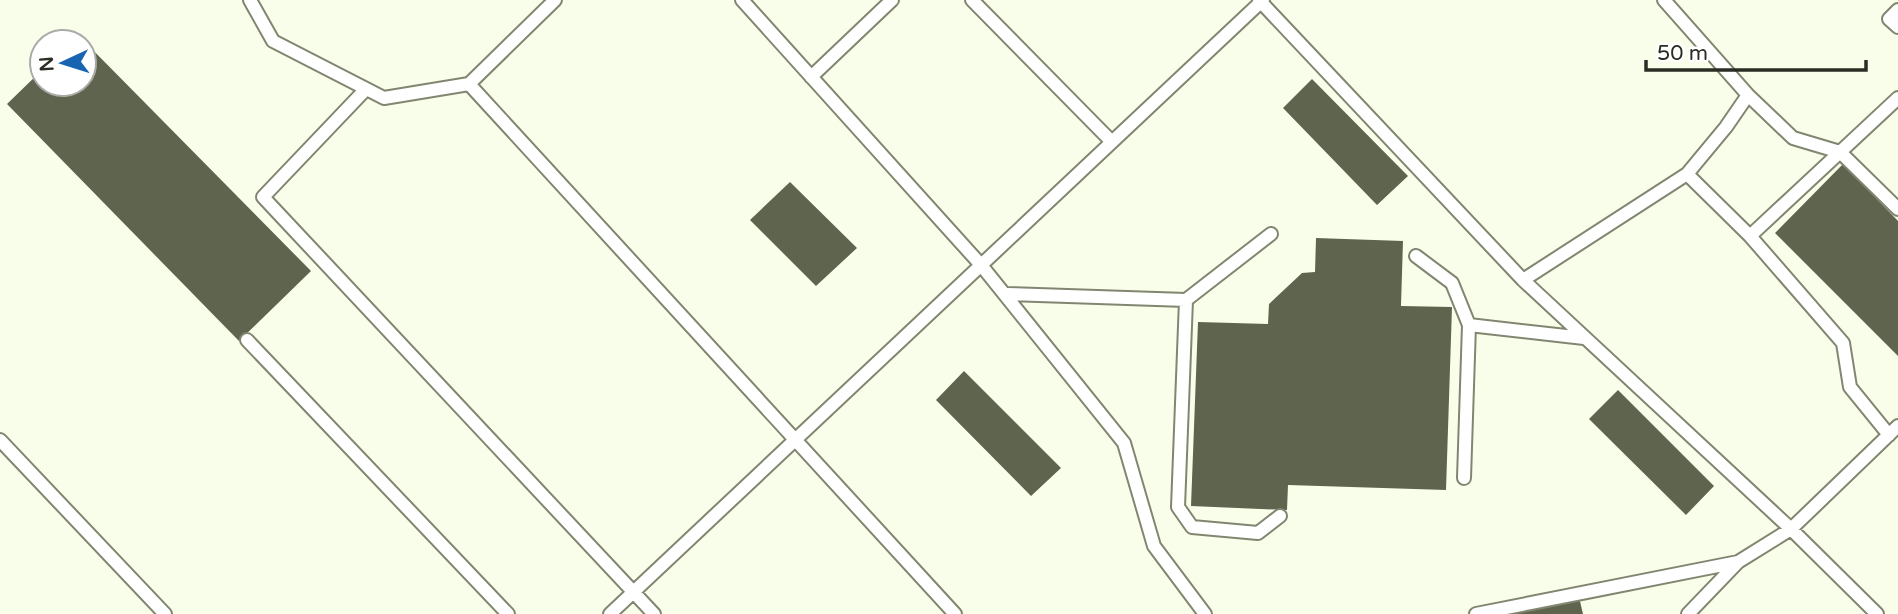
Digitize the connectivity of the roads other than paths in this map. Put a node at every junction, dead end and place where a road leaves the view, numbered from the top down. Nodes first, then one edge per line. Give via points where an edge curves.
1 (250, 0) edge
2 (555, 0) edge
3 (742, 0) edge
4 (892, 0) edge
5 (972, 0) edge
6 (1664, 0) edge
7 (1261, 1) edge
8 (1898, 10) edge
9 (1898, 27) edge
10 (811, 77) junction
11 (469, 83) junction
12 (366, 89) junction
13 (1748, 95) junction
14 (1898, 98) edge
15 (1112, 142) junction
16 (1840, 152) junction
17 (1687, 174) junction
18 (1898, 209) edge
19 (1271, 234) dead end
20 (1750, 236) junction
21 (1416, 256) dead end
22 (981, 265) junction
23 (1523, 280) junction
24 (1007, 294) junction
25 (1186, 300) junction
26 (1469, 325) junction
27 (1584, 338) junction
28 (247, 340) dead end
29 (1894, 430) edge
30 (0, 440) edge
31 (795, 440) junction
32 (1464, 478) dead end
33 (1280, 516) dead end
34 (1791, 529) junction
35 (1738, 562) junction
36 (634, 592) junction
37 (165, 614) edge
38 (508, 614) edge
39 (610, 614) edge
40 (654, 614) edge
41 (955, 614) edge
42 (1205, 614) edge
43 (1476, 614) edge
44 (1688, 614) edge
45 (1877, 614) edge

1 - 12 lane via 273,41
2 - 11 lane
3 - 10 lane
4 - 10 lane
5 - 15 lane
6 - 13 lane
7 - 15 lane
7 - 23 lane
8 - 9 lane via 1889,19
10 - 22 lane
11 - 12 lane via 384,98
11 - 31 lane
12 - 36 lane via 263,197
13 - 16 lane via 1793,138
13 - 17 lane
14 - 16 lane
15 - 22 lane
16 - 18 lane
16 - 20 lane
17 - 20 lane
17 - 23 lane
19 - 25 lane
20 - 29 lane via 1843,342 1850,387
21 - 26 lane via 1452,283
22 - 24 lane
22 - 31 lane
23 - 27 lane
24 - 25 lane
24 - 42 lane via 1124,443 1154,546
25 - 33 lane via 1178,507 1192,527 1258,533
26 - 27 lane
26 - 32 lane
27 - 34 lane
28 - 38 lane
29 - 34 lane
30 - 37 lane
31 - 36 lane
31 - 41 lane
34 - 35 lane
34 - 45 lane
35 - 43 lane
35 - 44 lane
36 - 39 lane
36 - 40 lane

